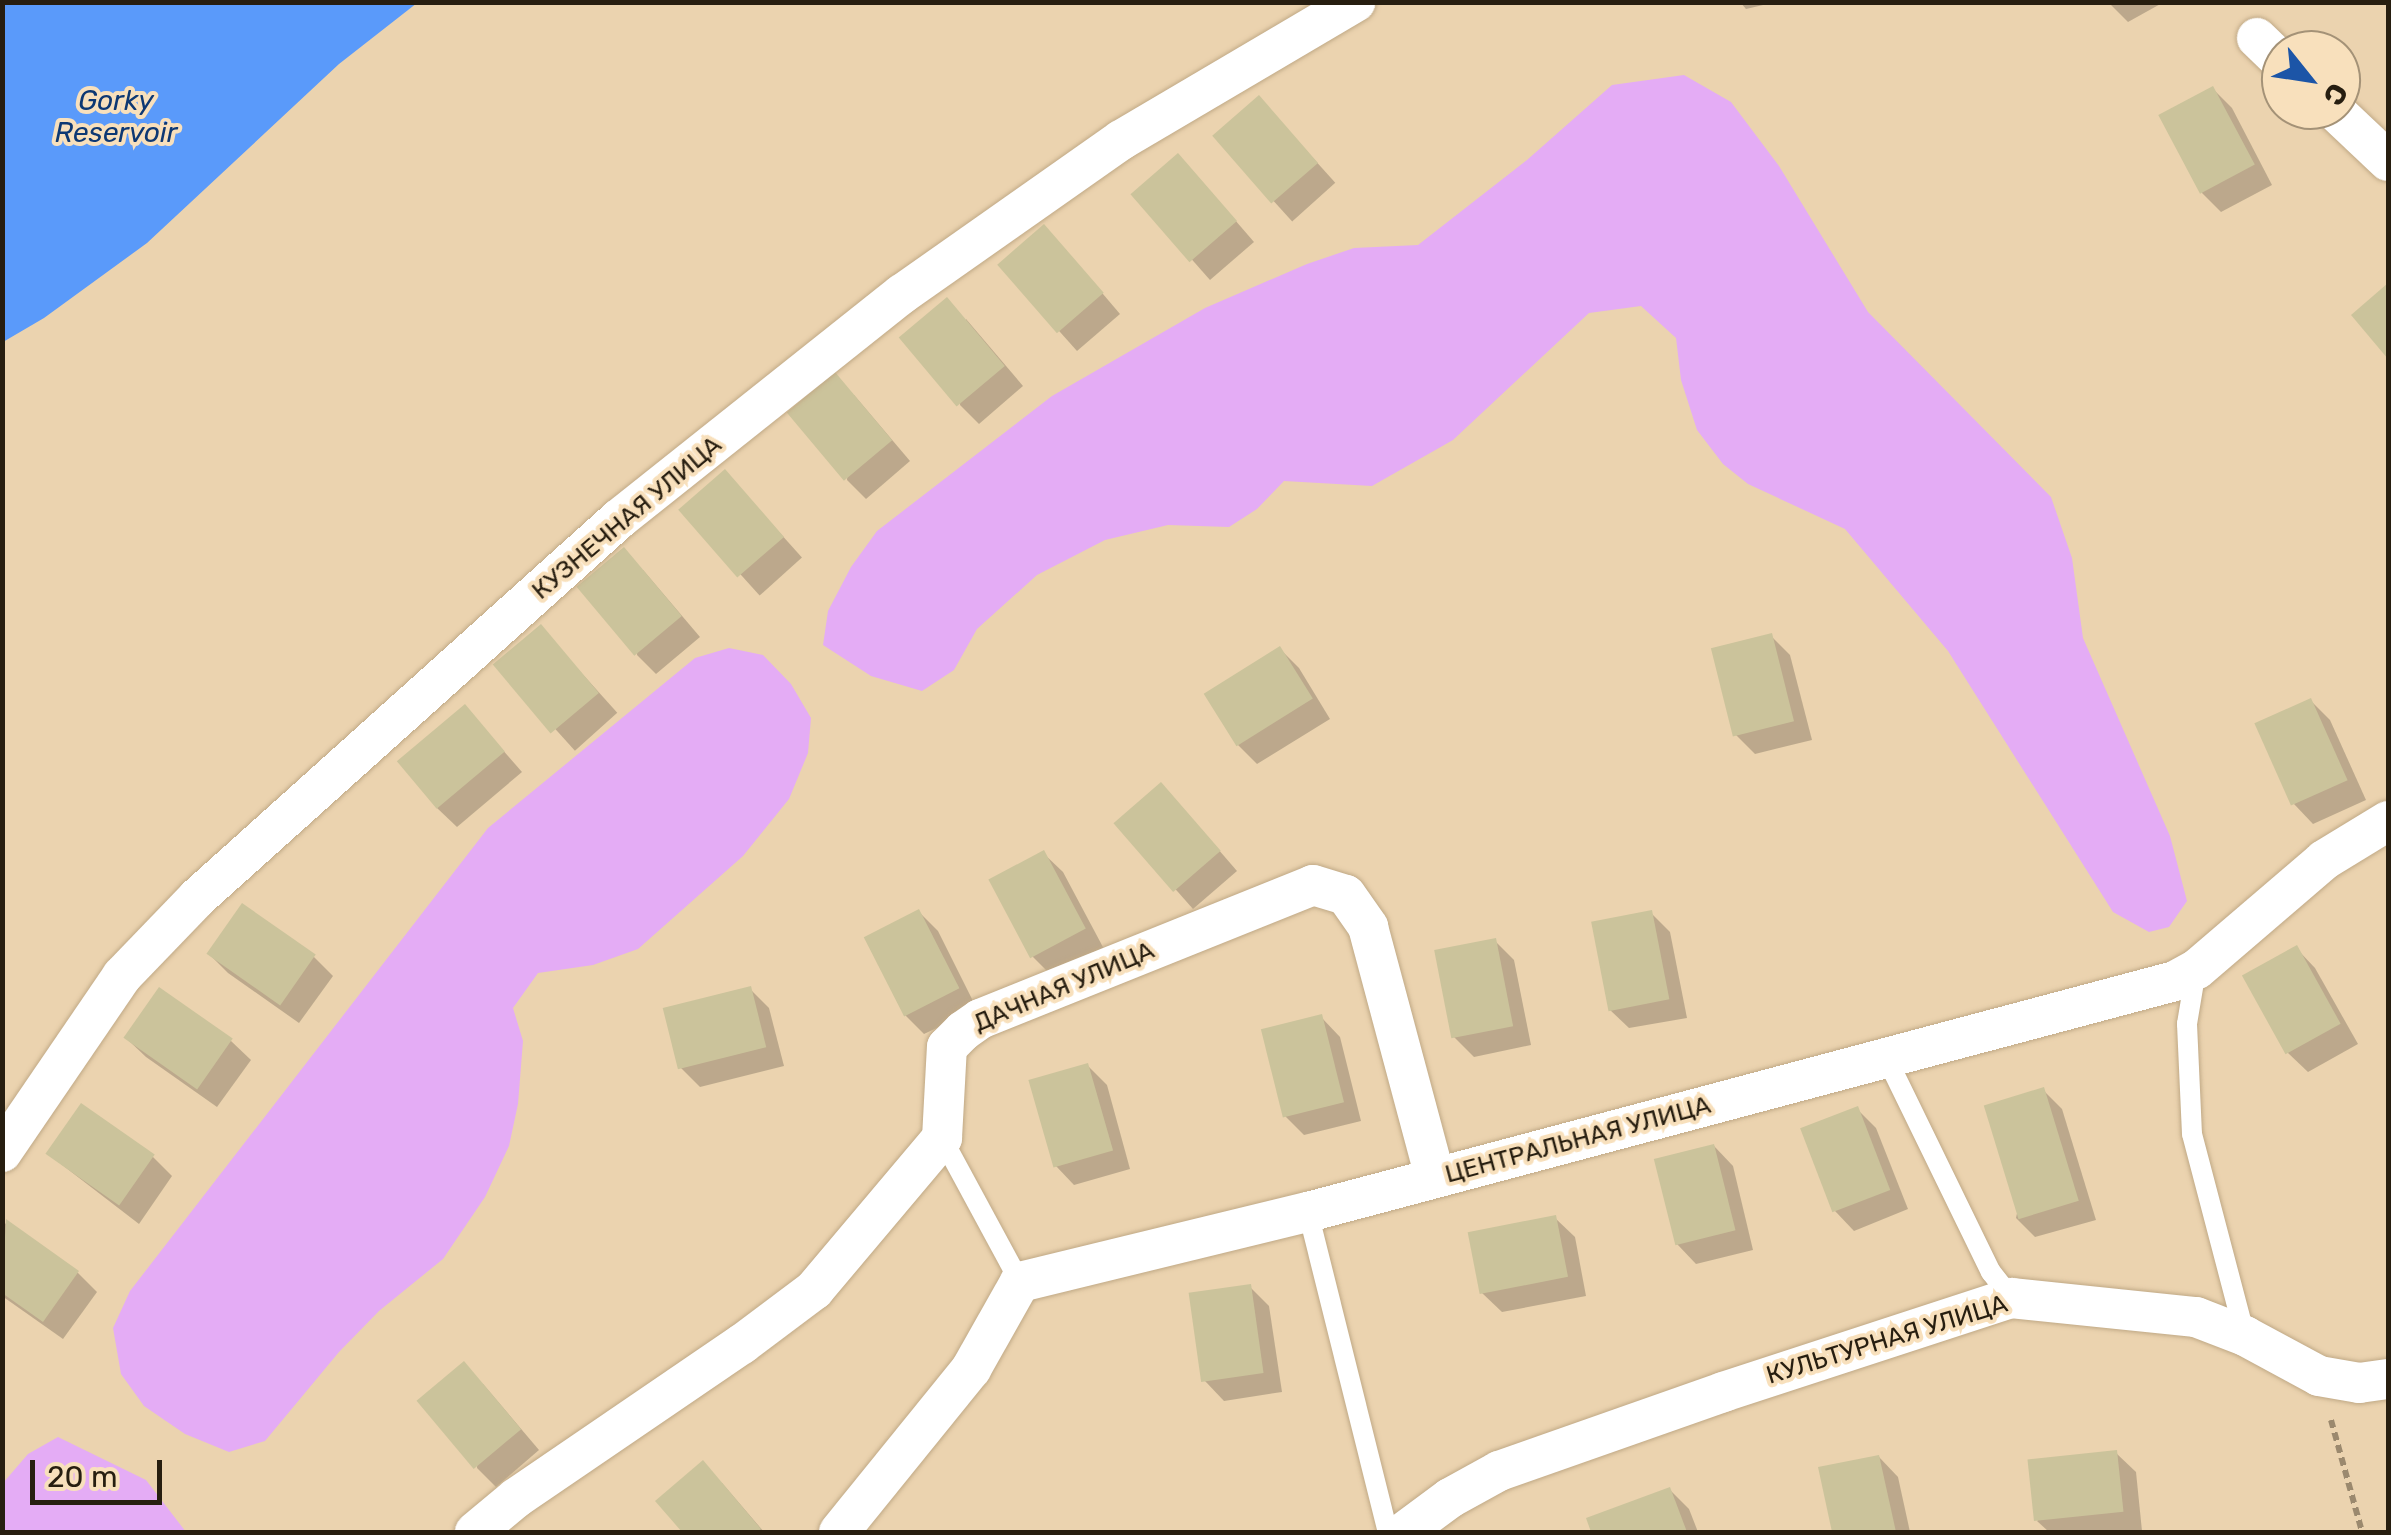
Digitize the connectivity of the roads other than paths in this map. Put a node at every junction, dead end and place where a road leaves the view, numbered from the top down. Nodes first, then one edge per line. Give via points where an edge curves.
1 (1355, 2) edge
2 (2355, 130) edge
3 (2388, 161) edge
4 (2388, 821) edge
5 (2197, 969) junction
6 (1887, 1059) junction
7 (942, 1138) junction
8 (2, 1152) edge
9 (1434, 1177) junction
10 (1308, 1212) junction
11 (1020, 1282) junction
12 (2011, 1298) junction
13 (2245, 1336) junction
14 (2388, 1379) edge
15 (475, 1532) edge
16 (840, 1532) edge
17 (1388, 1532) edge
18 (1404, 1532) edge

1 - 8 street, КУЗНЕЧНАЯ УЛИЦА via 1121,140 902,294 619,519 197,898 122,976
2 - 3 street
4 - 5 street, ЦЕНТРАЛЬНАЯ УЛИЦА via 2324,860
5 - 6 street, ЦЕНТРАЛЬНАЯ УЛИЦА via 2175,981
5 - 13 lane via 2187,1024 2192,1134
6 - 9 street, ЦЕНТРАЛЬНАЯ УЛИЦА
6 - 12 lane via 1991,1272
7 - 9 street, ДАЧНАЯ УЛИЦА via 947,1047 962,1031 1313,885 1346,896 1368,927
7 - 11 lane
7 - 15 street via 814,1290
9 - 10 street, ЦЕНТРАЛЬНАЯ УЛИЦА
10 - 11 street, ЦЕНТРАЛЬНАЯ УЛИЦА
10 - 17 lane
11 - 16 street via 971,1369
12 - 13 street, КУЛЬТУРНАЯ УЛИЦА via 2196,1317
12 - 18 street, КУЛЬТУРНАЯ УЛИЦА via 1499,1471
13 - 14 street, КУЛЬТУРНАЯ УЛИЦА via 2319,1376

